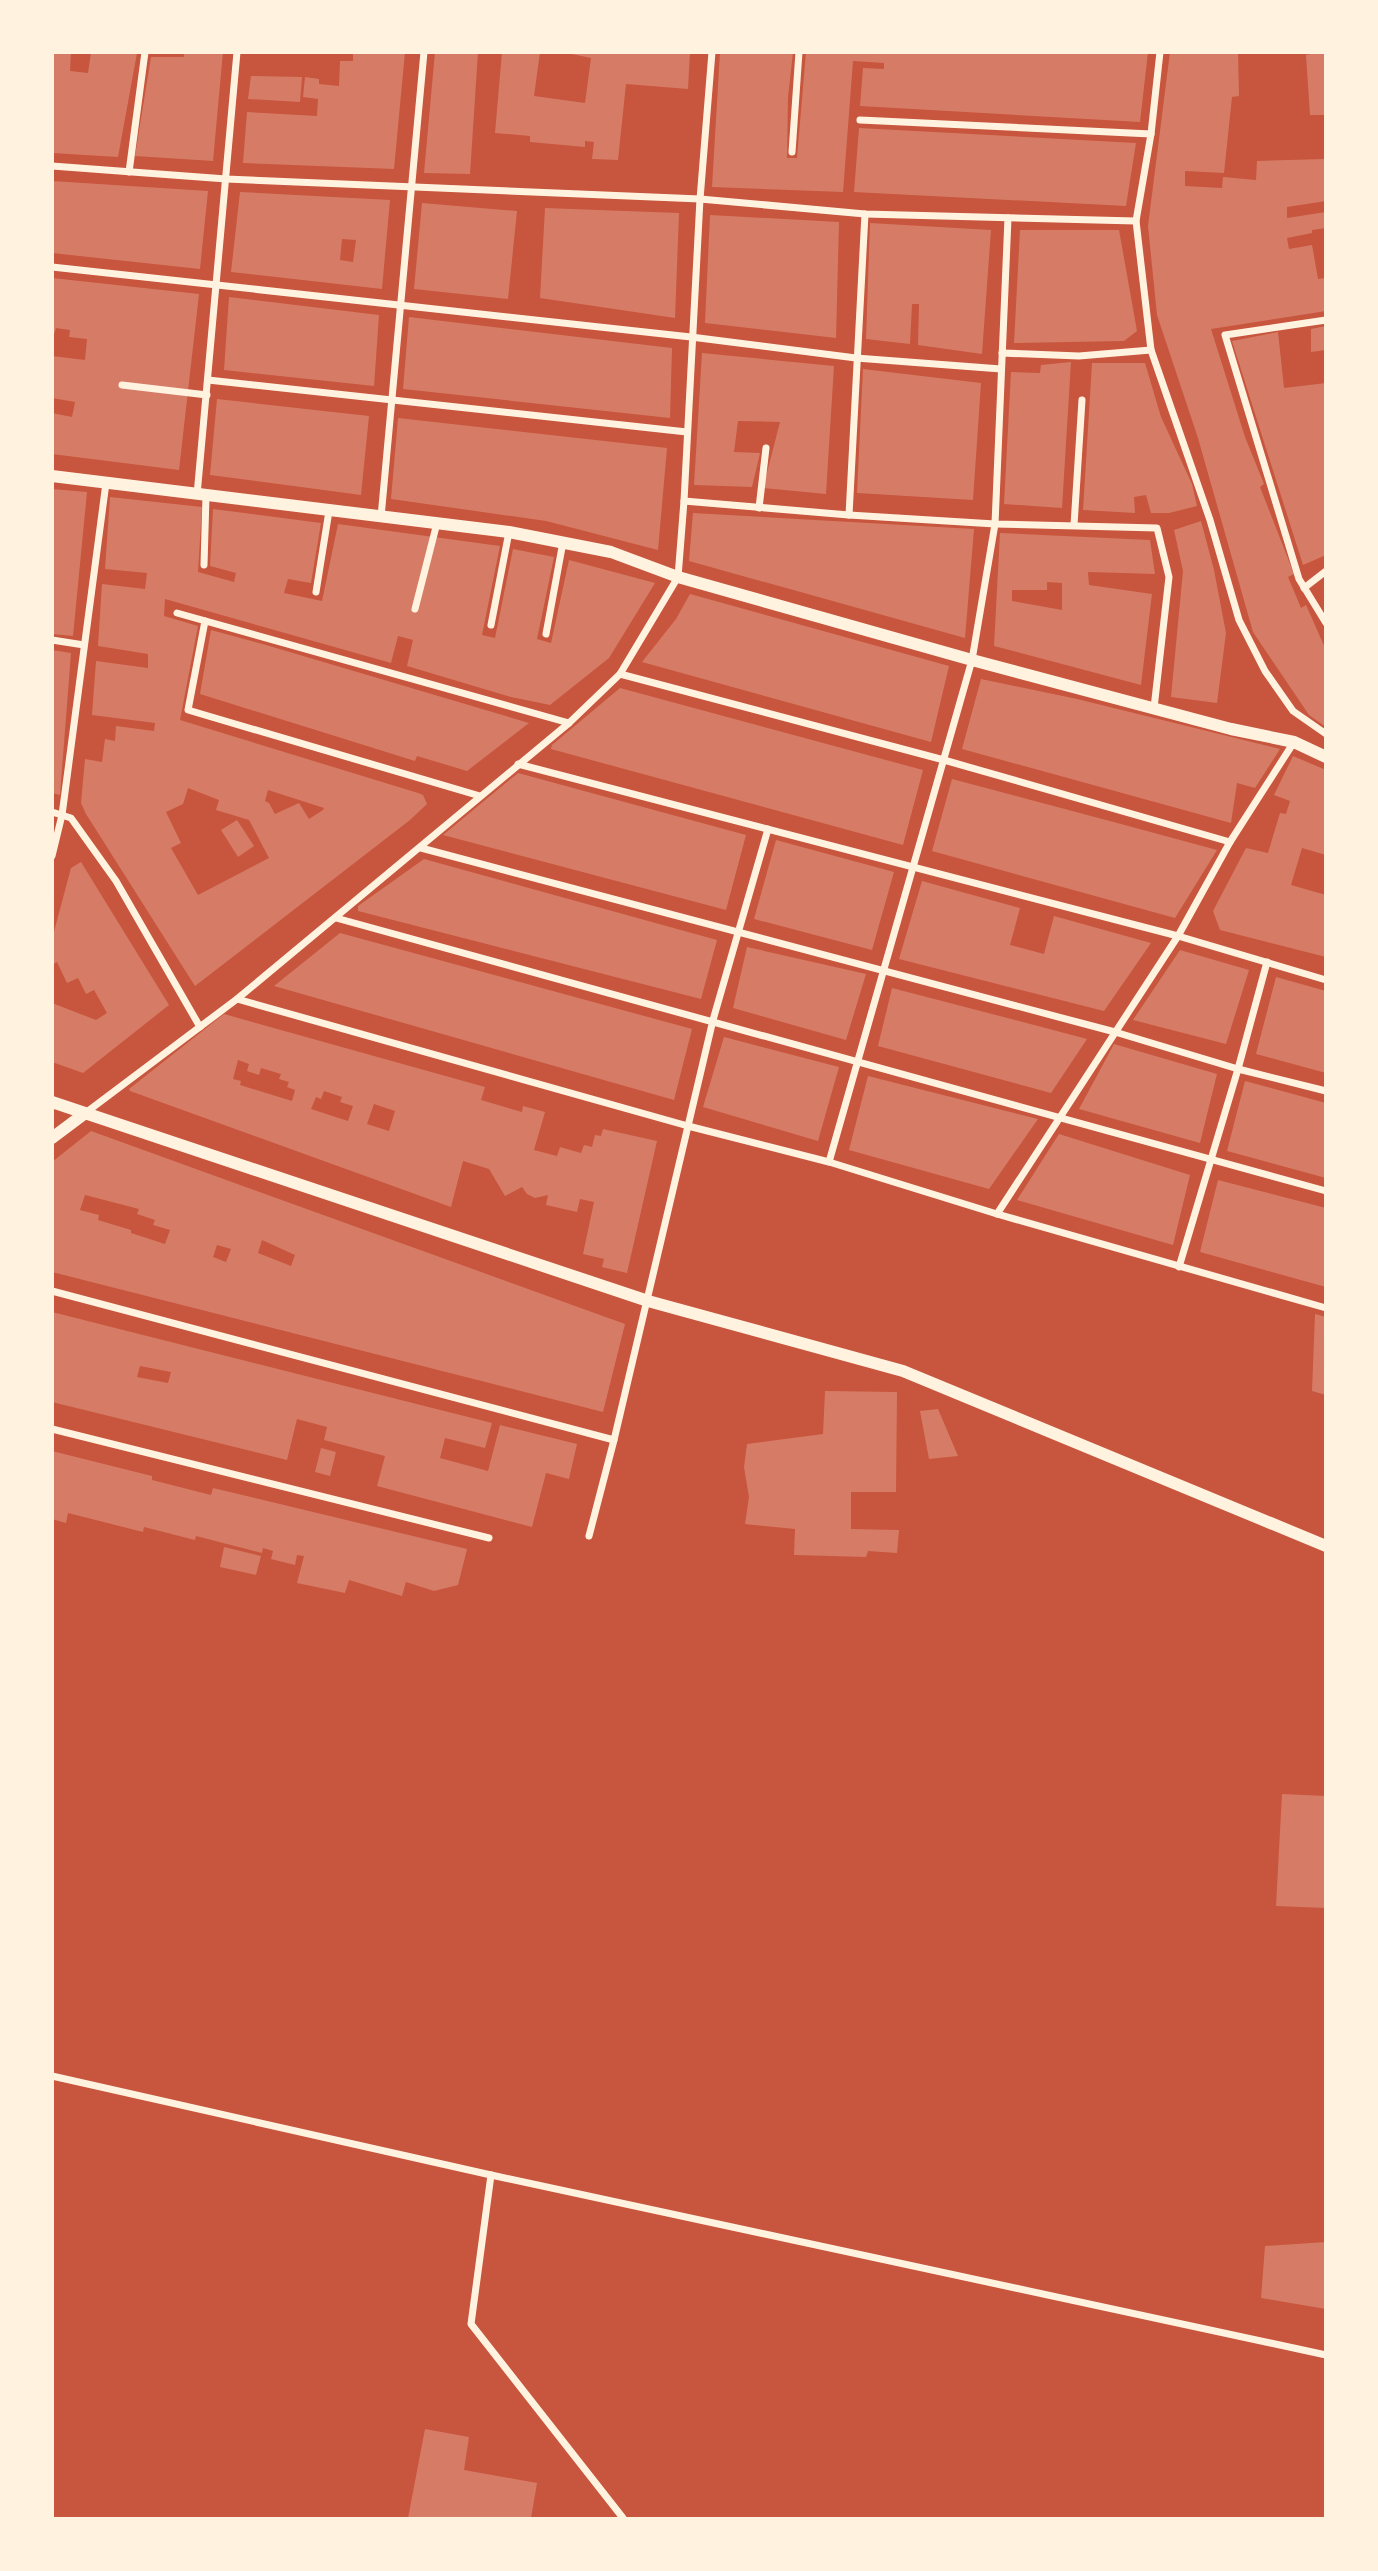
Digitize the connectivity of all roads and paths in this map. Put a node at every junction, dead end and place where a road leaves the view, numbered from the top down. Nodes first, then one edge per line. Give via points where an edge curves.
1 (145, 52) edge
2 (237, 52) edge
3 (424, 52) edge
4 (712, 52) edge
5 (799, 52) edge
6 (1160, 52) edge
7 (860, 120) dead end
8 (1151, 134) junction
9 (792, 152) dead end
10 (52, 166) edge
11 (129, 172) junction
12 (226, 179) junction
13 (411, 186) junction
14 (700, 199) junction
15 (865, 214) junction
16 (1008, 218) junction
17 (1136, 220) junction
18 (52, 267) edge
19 (217, 284) junction
20 (400, 307) junction
21 (1325, 320) edge
22 (691, 337) junction
23 (1151, 350) junction
24 (1002, 353) junction
25 (856, 358) junction
26 (1001, 369) junction
27 (208, 380) junction
28 (122, 386) dead end
29 (207, 396) junction
30 (391, 400) junction
31 (1082, 400) dead end
32 (687, 432) junction
33 (766, 448) dead end
34 (52, 477) edge
35 (106, 483) junction
36 (202, 495) junction
37 (684, 501) junction
38 (759, 508) junction
39 (330, 511) junction
40 (849, 515) junction
41 (381, 517) junction
42 (438, 523) junction
43 (995, 524) junction
44 (1074, 525) junction
45 (509, 531) junction
46 (563, 542) junction
47 (204, 565) dead end
48 (1325, 571) edge
49 (678, 577) junction
50 (1304, 588) junction
51 (316, 592) dead end
52 (415, 609) dead end
53 (177, 613) dead end
54 (205, 621) junction
55 (1325, 623) edge
56 (491, 625) dead end
57 (545, 634) dead end
58 (52, 640) edge
59 (84, 645) junction
60 (972, 660) junction
61 (620, 674) junction
62 (1154, 708) junction
63 (569, 723) junction
64 (1325, 734) edge
65 (1294, 742) junction
66 (1325, 757) edge
67 (944, 760) junction
68 (518, 764) junction
69 (480, 796) junction
70 (52, 812) edge
71 (62, 815) junction
72 (768, 829) junction
73 (1230, 842) junction
74 (421, 848) junction
75 (52, 856) edge
76 (913, 867) junction
77 (336, 918) junction
78 (738, 933) junction
79 (1178, 936) junction
80 (1267, 962) junction
81 (884, 972) junction
82 (1325, 980) edge
83 (237, 999) junction
84 (713, 1020) junction
85 (200, 1027) junction
86 (1115, 1032) junction
87 (859, 1060) junction
88 (1238, 1069) junction
89 (1325, 1091) edge
90 (52, 1102) edge
91 (84, 1114) junction
92 (1059, 1119) junction
93 (688, 1126) junction
94 (52, 1138) edge
95 (1211, 1159) junction
96 (829, 1162) junction
97 (1325, 1191) edge
98 (997, 1214) junction
99 (1179, 1267) junction
100 (52, 1291) edge
101 (648, 1301) junction
102 (1325, 1308) edge
103 (52, 1429) edge
104 (614, 1440) junction
105 (589, 1536) dead end
106 (489, 1538) dead end
107 (1325, 1546) edge
108 (52, 2076) edge
109 (491, 2175) junction
110 (1325, 2355) edge
111 (623, 2518) edge

1 - 11 street
2 - 12 street
3 - 13 street
4 - 14 street
5 - 9 street
6 - 8 street
7 - 8 street
8 - 17 street
10 - 11 street
11 - 12 street
12 - 13 street
12 - 19 street
13 - 14 street
13 - 20 street
14 - 15 street
14 - 22 street
15 - 16 street
15 - 25 street
16 - 17 street
16 - 24 street
17 - 23 street
18 - 19 street
19 - 20 street
19 - 27 street
20 - 22 street
20 - 30 street
21 - 50 street via 1225,335
22 - 25 street
22 - 32 street
23 - 24 street via 1079,356
23 - 64 street via 1239,620 1265,671 1293,711
24 - 26 street
25 - 26 street
25 - 40 street
26 - 43 street
27 - 29 street
27 - 30 street
28 - 29 street
29 - 36 street
30 - 32 street
30 - 41 street
31 - 44 street
32 - 37 street
33 - 38 street
34 - 35 street
35 - 36 street
35 - 59 street
36 - 39 street
36 - 47 street
37 - 38 street
37 - 49 street
38 - 40 street
39 - 41 street
39 - 51 street
40 - 43 street
41 - 42 street
42 - 45 street
42 - 52 street
43 - 44 street
43 - 60 street
44 - 62 street via 1157,528 1169,576
45 - 46 street
45 - 56 street
46 - 49 street via 611,551
46 - 57 street
48 - 50 street
49 - 60 street
49 - 61 street
50 - 55 street
53 - 54 street
54 - 63 street
54 - 69 street via 188,710
58 - 59 street
59 - 71 street
60 - 62 street
60 - 67 street
61 - 63 street
61 - 67 street
62 - 65 street
63 - 68 street
65 - 66 street
65 - 73 street
67 - 73 street
67 - 76 street
68 - 69 street
68 - 72 street
69 - 74 street
70 - 71 street
71 - 75 street
71 - 85 street via 71,818 116,881
72 - 76 street
72 - 78 street
73 - 79 street
74 - 77 street
74 - 78 street
76 - 79 street
76 - 81 street
77 - 83 street
77 - 84 street
78 - 81 street
78 - 84 street
79 - 80 street
79 - 86 street
80 - 82 street
80 - 88 street
81 - 86 street
81 - 87 street
83 - 85 street
83 - 93 street
84 - 87 street
84 - 93 street
85 - 91 street
86 - 88 street
86 - 92 street
87 - 92 street
87 - 96 street
88 - 89 street
88 - 95 street
90 - 91 street
91 - 94 street
91 - 101 street
92 - 95 street
92 - 98 street
93 - 96 street
93 - 101 street
95 - 97 street
95 - 99 street
96 - 98 street
98 - 99 street
99 - 102 street
100 - 104 street
101 - 104 street
101 - 107 street via 903,1371
103 - 106 street
104 - 105 street
108 - 109 street
109 - 110 street
109 - 111 street via 471,2324

